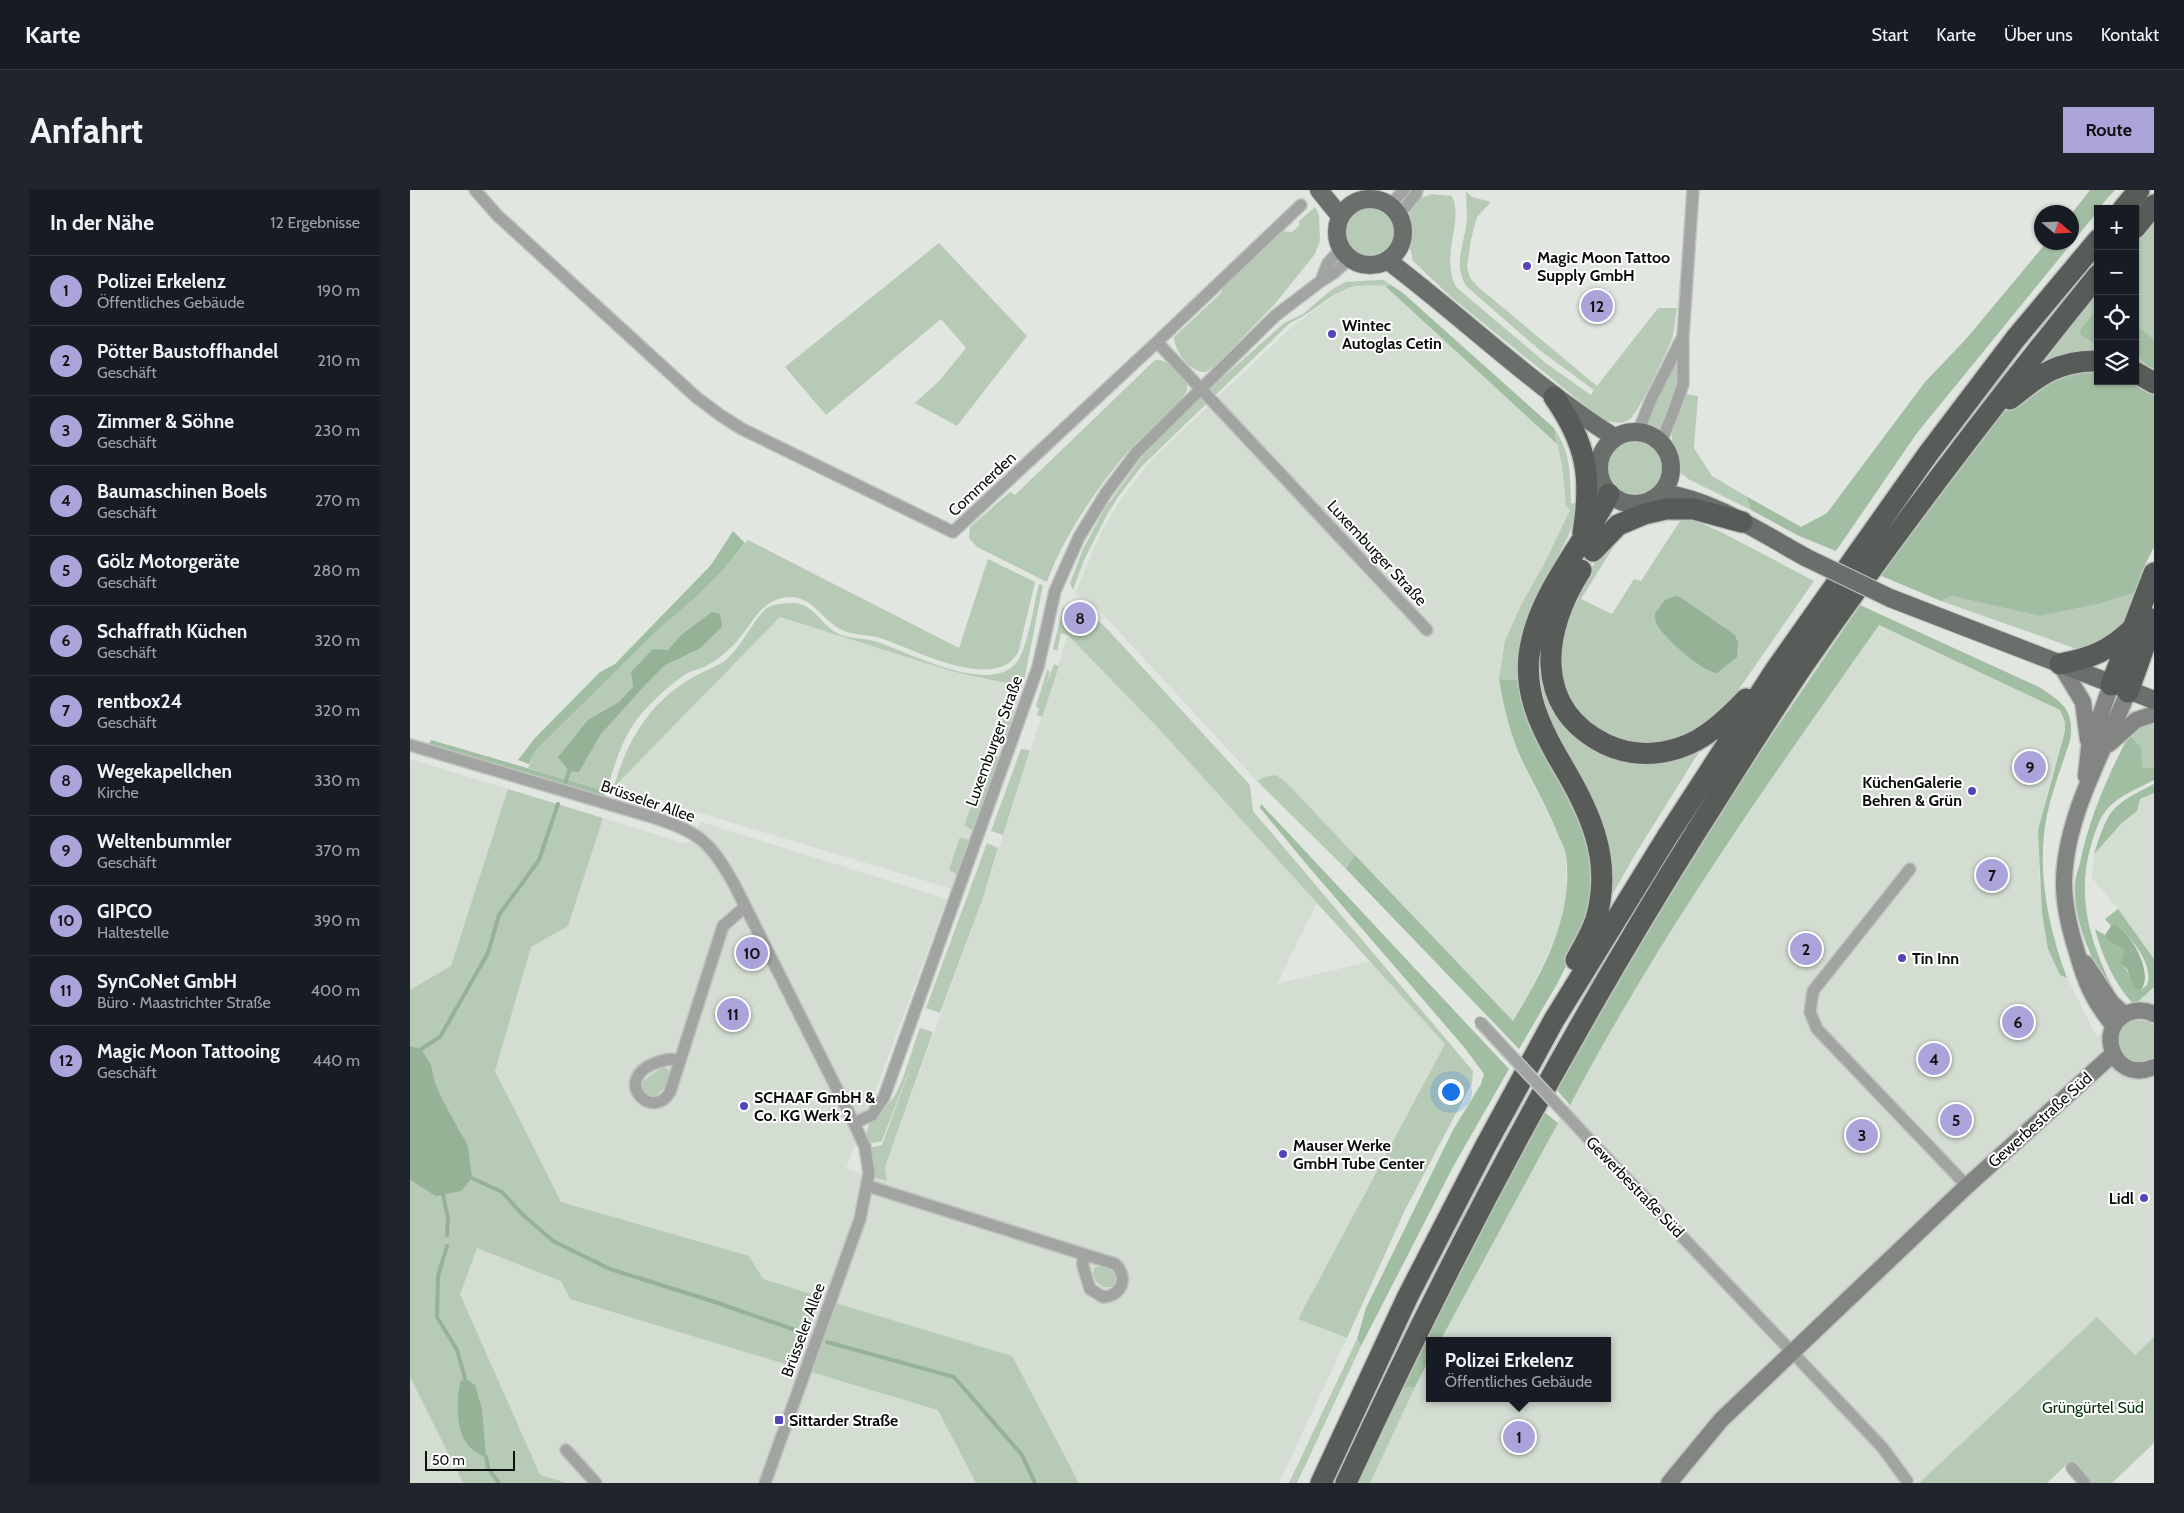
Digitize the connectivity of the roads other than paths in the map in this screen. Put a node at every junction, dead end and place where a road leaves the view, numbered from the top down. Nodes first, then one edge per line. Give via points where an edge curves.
1 (475, 190) edge
2 (1319, 190) edge
3 (1327, 190) edge
4 (1404, 190) edge
5 (1416, 190) edge
6 (1693, 190) edge
7 (2139, 190) edge
8 (1301, 205) dead end
9 (2126, 205) edge
10 (2154, 205) edge
11 (1345, 210) junction
12 (1394, 210) junction
13 (2139, 223) edge
14 (2094, 245) edge
15 (1345, 254) junction
16 (1392, 256) junction
17 (2094, 280) edge
18 (1683, 336) junction
19 (1157, 342) junction
20 (2094, 361) edge
21 (2139, 374) edge
22 (2154, 383) edge
23 (1201, 389) junction
24 (1554, 397) junction
25 (1638, 432) junction
26 (1610, 441) junction
27 (1661, 442) junction
28 (1947, 466) junction
29 (1670, 476) junction
30 (1661, 493) junction
31 (1616, 498) junction
32 (1742, 522) junction
33 (1587, 546) junction
34 (2154, 573) edge
35 (2145, 627) edge
36 (1427, 630) dead end
37 (2060, 664) junction
38 (1776, 669) junction
39 (2154, 671) edge
40 (2119, 688) junction
41 (2154, 700) edge
42 (2154, 714) edge
43 (410, 745) edge
44 (2095, 750) junction
45 (1910, 869) dead end
46 (745, 907) junction
47 (2154, 1014) edge
48 (1554, 1020) junction
49 (2119, 1021) junction
50 (1480, 1022) dead end
51 (2113, 1054) junction
52 (680, 1060) dead end
53 (2154, 1067) edge
54 (854, 1123) junction
55 (868, 1186) junction
56 (1967, 1186) junction
57 (1083, 1254) dead end
58 (1792, 1352) junction
59 (566, 1450) dead end
60 (2072, 1468) dead end
61 (1907, 1480) dead end
62 (596, 1483) edge
63 (766, 1483) edge
64 (1321, 1483) edge
65 (1346, 1483) edge
66 (1669, 1483) edge
67 (2085, 1483) edge

1 - 19 street, Commerden via 549,263 720,415 789,453 953,532
2 - 11 main road
3 - 11 main road
4 - 12 street
5 - 12 street via 1416,194
6 - 18 street
7 - 9 highway
8 - 19 street, Commerden
10 - 13 highway
11 - 12 main road via 1359,200 1370,198 1380,200
11 - 15 main road via 1336,233
12 - 16 main road via 1403,233
14 - 38 highway via 2016,338 1928,454
15 - 16 main road via 1368,265 1378,264
15 - 23 street, Luxemburger Straße via 1335,272 1275,316
16 - 24 main road
17 - 28 highway
18 - 25 street
18 - 27 street via 1683,384
19 - 23 street
20 - 28 highway via 2080,360 2036,377 2004,404
21 - 22 highway
23 - 36 street, Luxemburger Straße
23 - 54 street, Luxemburger Straße via 1136,454 1106,493 1080,537 1056,591 1038,666 884,1097 872,1115
24 - 26 main road
24 - 33 highway via 1582,451 1587,492
25 - 26 main road via 1624,433
25 - 27 main road
26 - 31 main road via 1601,453 1599,476
27 - 29 main road via 1670,458
28 - 65 highway via 1814,650 1756,737 1606,980 1445,1278
29 - 30 main road
29 - 32 main road via 1718,501
30 - 31 main road via 1635,505
30 - 32 main road via 1695,500
31 - 33 highway
32 - 33 highway via 1694,509 1666,508 1618,525
32 - 37 main road, bridge via 1890,598
33 - 38 highway via 1559,613 1550,656 1551,673 1561,702 1581,728 1595,739 1636,753 1681,748 1728,717
33 - 48 highway via 1546,602 1532,638 1528,677 1542,729 1592,821 1602,868 1596,919 1566,980
34 - 35 highway
35 - 37 highway via 2101,653
35 - 39 highway
35 - 40 highway
37 - 40 main road
37 - 44 main road via 2084,702
38 - 48 highway via 1667,836
40 - 41 main road
40 - 44 main road
42 - 44 main road via 2136,720
43 - 46 street, Brüsseler Allee via 684,828 700,838 720,860
44 - 49 main road via 2067,853 2066,907 2076,950 2111,1002
45 - 56 street via 1813,991 1810,1012 1817,1029
46 - 52 street via 723,926
46 - 54 street, Brüsseler Allee
47 - 49 main road via 2137,1011
48 - 64 highway via 1408,1296
49 - 51 main road via 2110,1040
50 - 58 street, Gewerbestraße Süd, bridge
51 - 53 main road via 2130,1069
51 - 56 main road, Gewerbestraße Süd
54 - 55 street, Brüsseler Allee via 865,1147
55 - 57 street
55 - 63 street, Brüsseler Allee via 860,1219
56 - 58 main road, Gewerbestraße Süd
58 - 61 street, Gewerbestraße Süd via 1882,1447
58 - 66 main road, Gewerbestraße Süd via 1721,1420
59 - 62 street
60 - 67 street

